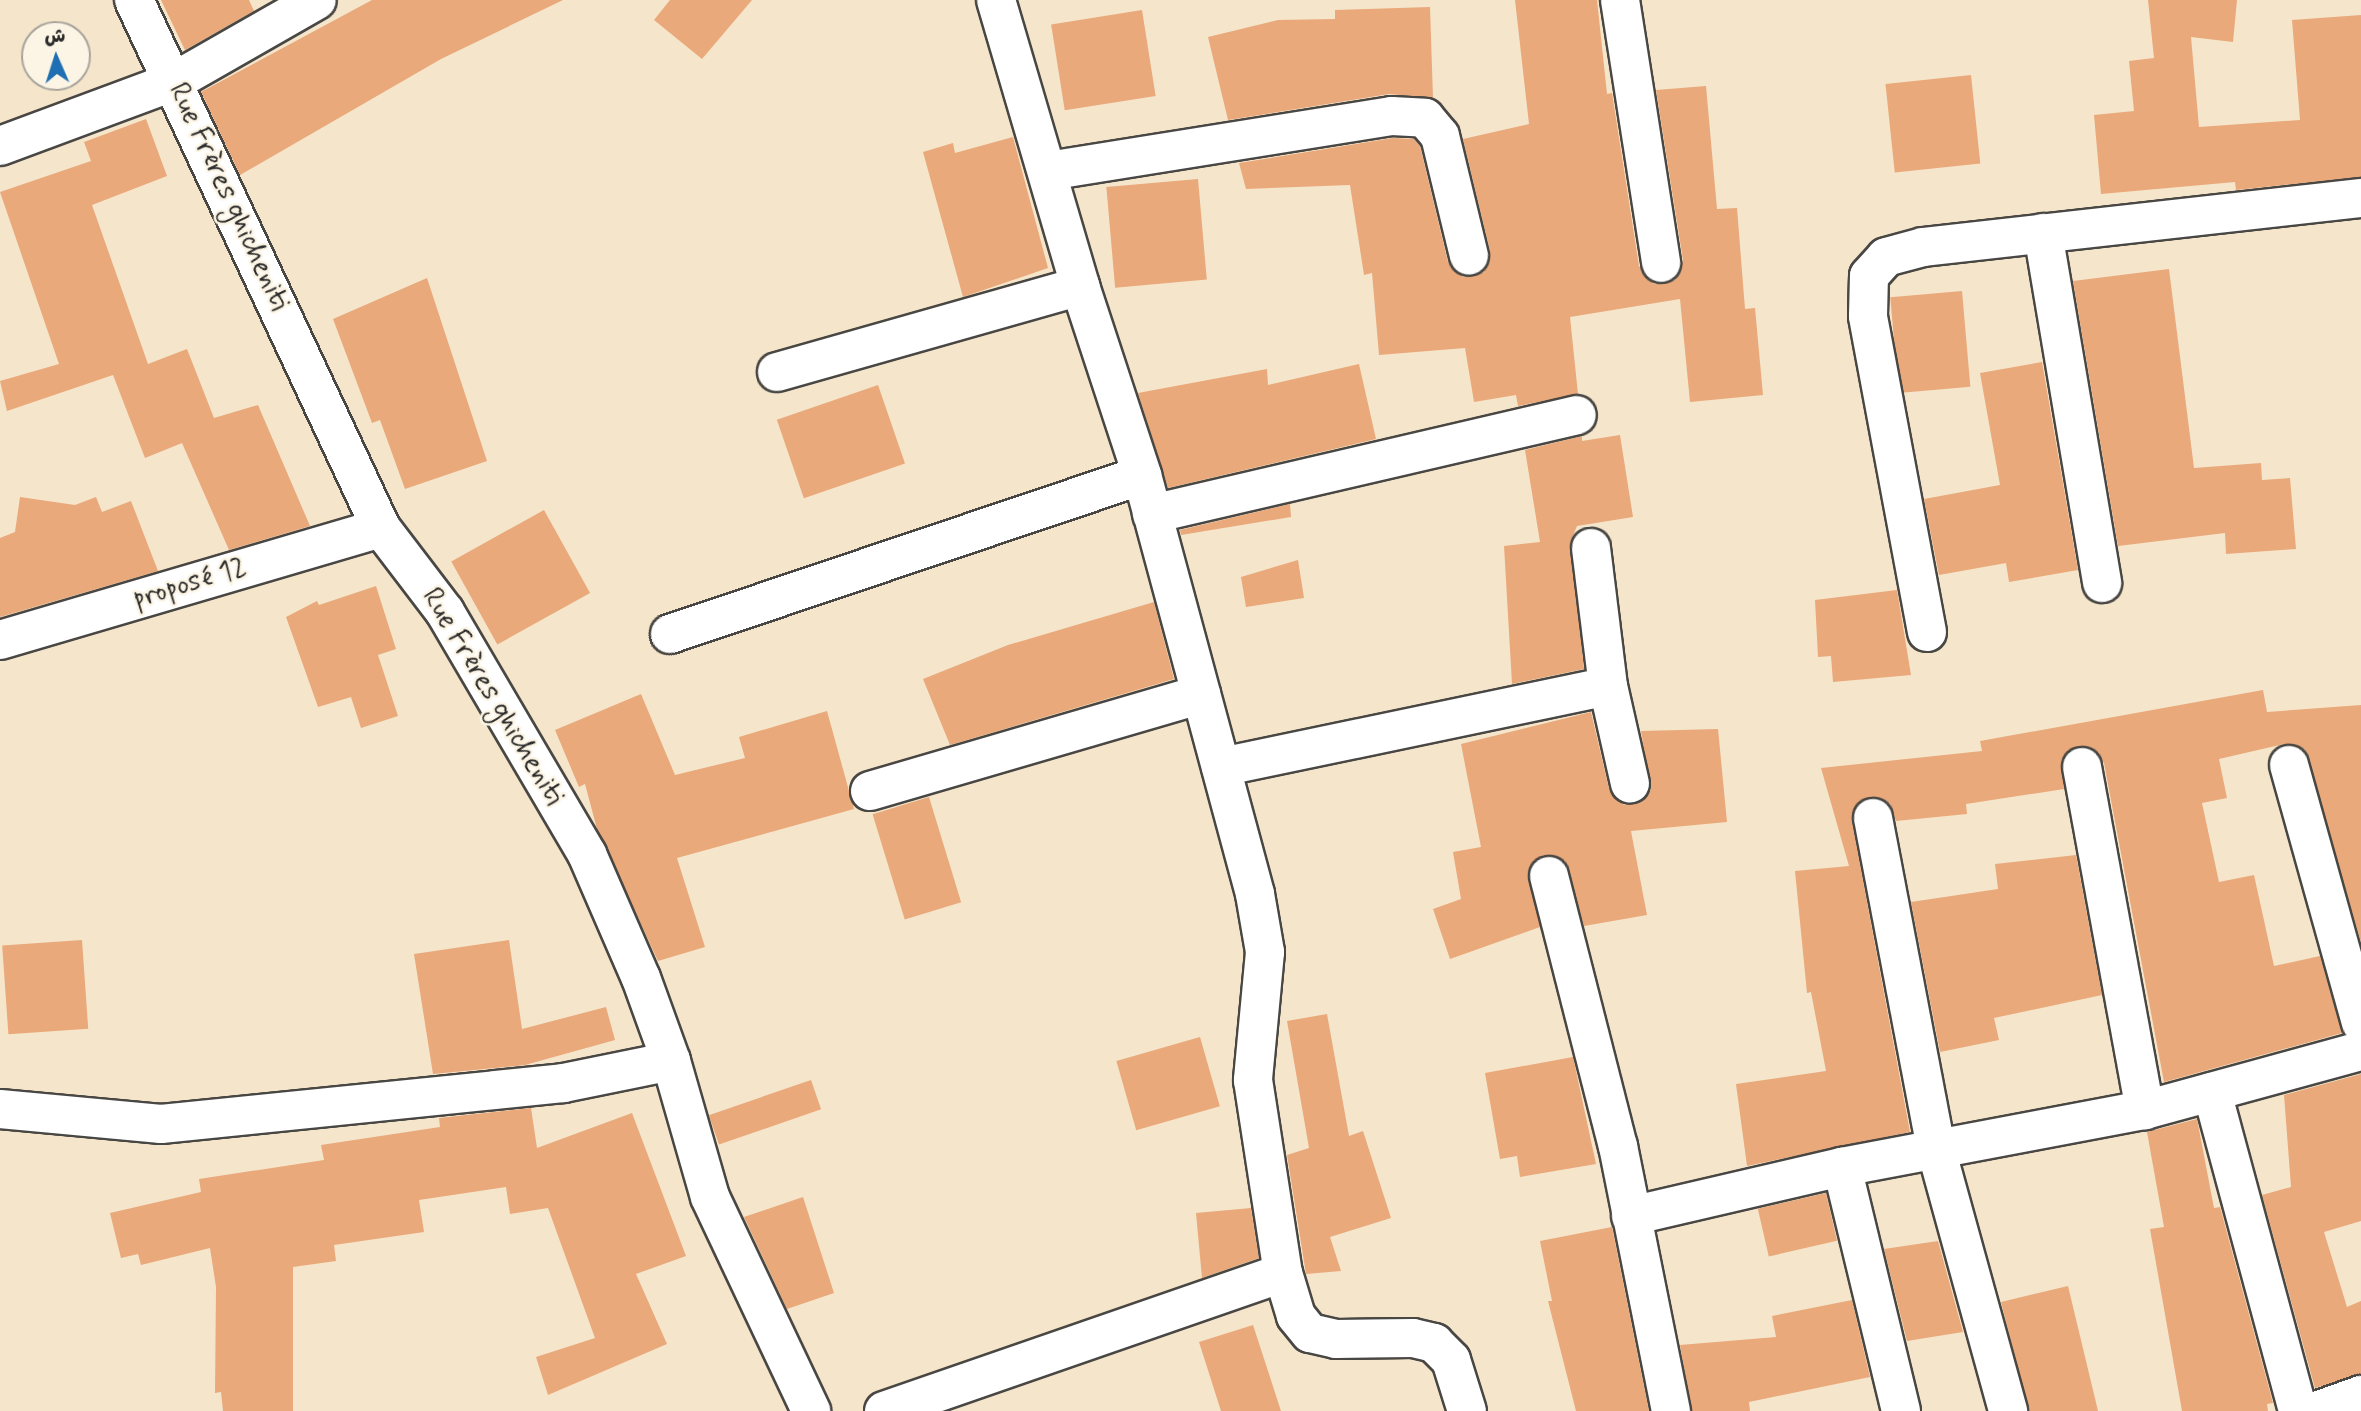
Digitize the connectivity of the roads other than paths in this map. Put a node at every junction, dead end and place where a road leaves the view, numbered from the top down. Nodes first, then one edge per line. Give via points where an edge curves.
1 (134, 0) edge
2 (317, 0) edge
3 (996, 0) edge
4 (1619, 0) edge
5 (175, 81) junction
6 (0, 146) edge
7 (1048, 171) junction
8 (2361, 198) edge
9 (2043, 233) junction
10 (1469, 256) dead end
11 (1661, 263) dead end
12 (1080, 286) junction
13 (777, 372) dead end
14 (1577, 415) dead end
15 (1142, 475) junction
16 (1152, 514) junction
17 (381, 528) junction
18 (1591, 548) dead end
19 (2102, 583) dead end
20 (1927, 632) dead end
21 (670, 634) dead end
22 (0, 639) edge
23 (1608, 686) junction
24 (1201, 694) junction
25 (2289, 765) dead end
26 (1221, 766) junction
27 (2081, 768) dead end
28 (1630, 784) dead end
29 (870, 791) dead end
30 (1873, 818) dead end
31 (1549, 876) dead end
32 (2361, 1023) edge
33 (2361, 1051) edge
34 (671, 1061) junction
35 (2212, 1092) junction
36 (0, 1109) edge
37 (2145, 1110) junction
38 (1936, 1149) junction
39 (1842, 1167) junction
40 (1631, 1216) junction
41 (1283, 1273) junction
42 (2361, 1395) edge
43 (811, 1411) edge
44 (884, 1411) edge
45 (1467, 1411) edge
46 (1671, 1411) edge
47 (1901, 1411) edge
48 (2008, 1411) edge
49 (2298, 1411) edge
50 (2316, 1411) edge

1 - 5 street, Rue Frères ghicheniti
2 - 5 street
3 - 7 street
4 - 11 street
5 - 6 street
5 - 17 street, Rue Frères ghicheniti
7 - 10 street via 1392,116 1425,118 1440,136
7 - 12 street
8 - 9 street
9 - 19 street
9 - 20 street via 1923,247 1886,257 1869,276 1868,316
12 - 13 street
12 - 15 street
14 - 16 street
15 - 16 street
15 - 21 street
16 - 24 street
17 - 22 street, proposé 12
17 - 34 street, Rue Frères ghicheniti via 445,612 587,854
18 - 23 street
23 - 26 street
23 - 28 street
24 - 26 street
24 - 29 street
25 - 32 street
26 - 41 street via 1255,894 1265,952 1253,1080
27 - 37 street
30 - 38 street
31 - 40 street via 1618,1146
33 - 35 street
34 - 36 street via 563,1083 161,1124
34 - 43 street, Rue Frères ghicheniti via 709,1198
35 - 37 street
35 - 49 street
37 - 38 street
38 - 39 street
38 - 48 street
39 - 40 street
39 - 47 street
40 - 46 street
41 - 44 street
41 - 45 street via 1296,1316 1310,1333 1336,1339 1413,1338 1434,1343 1451,1360
42 - 50 street

